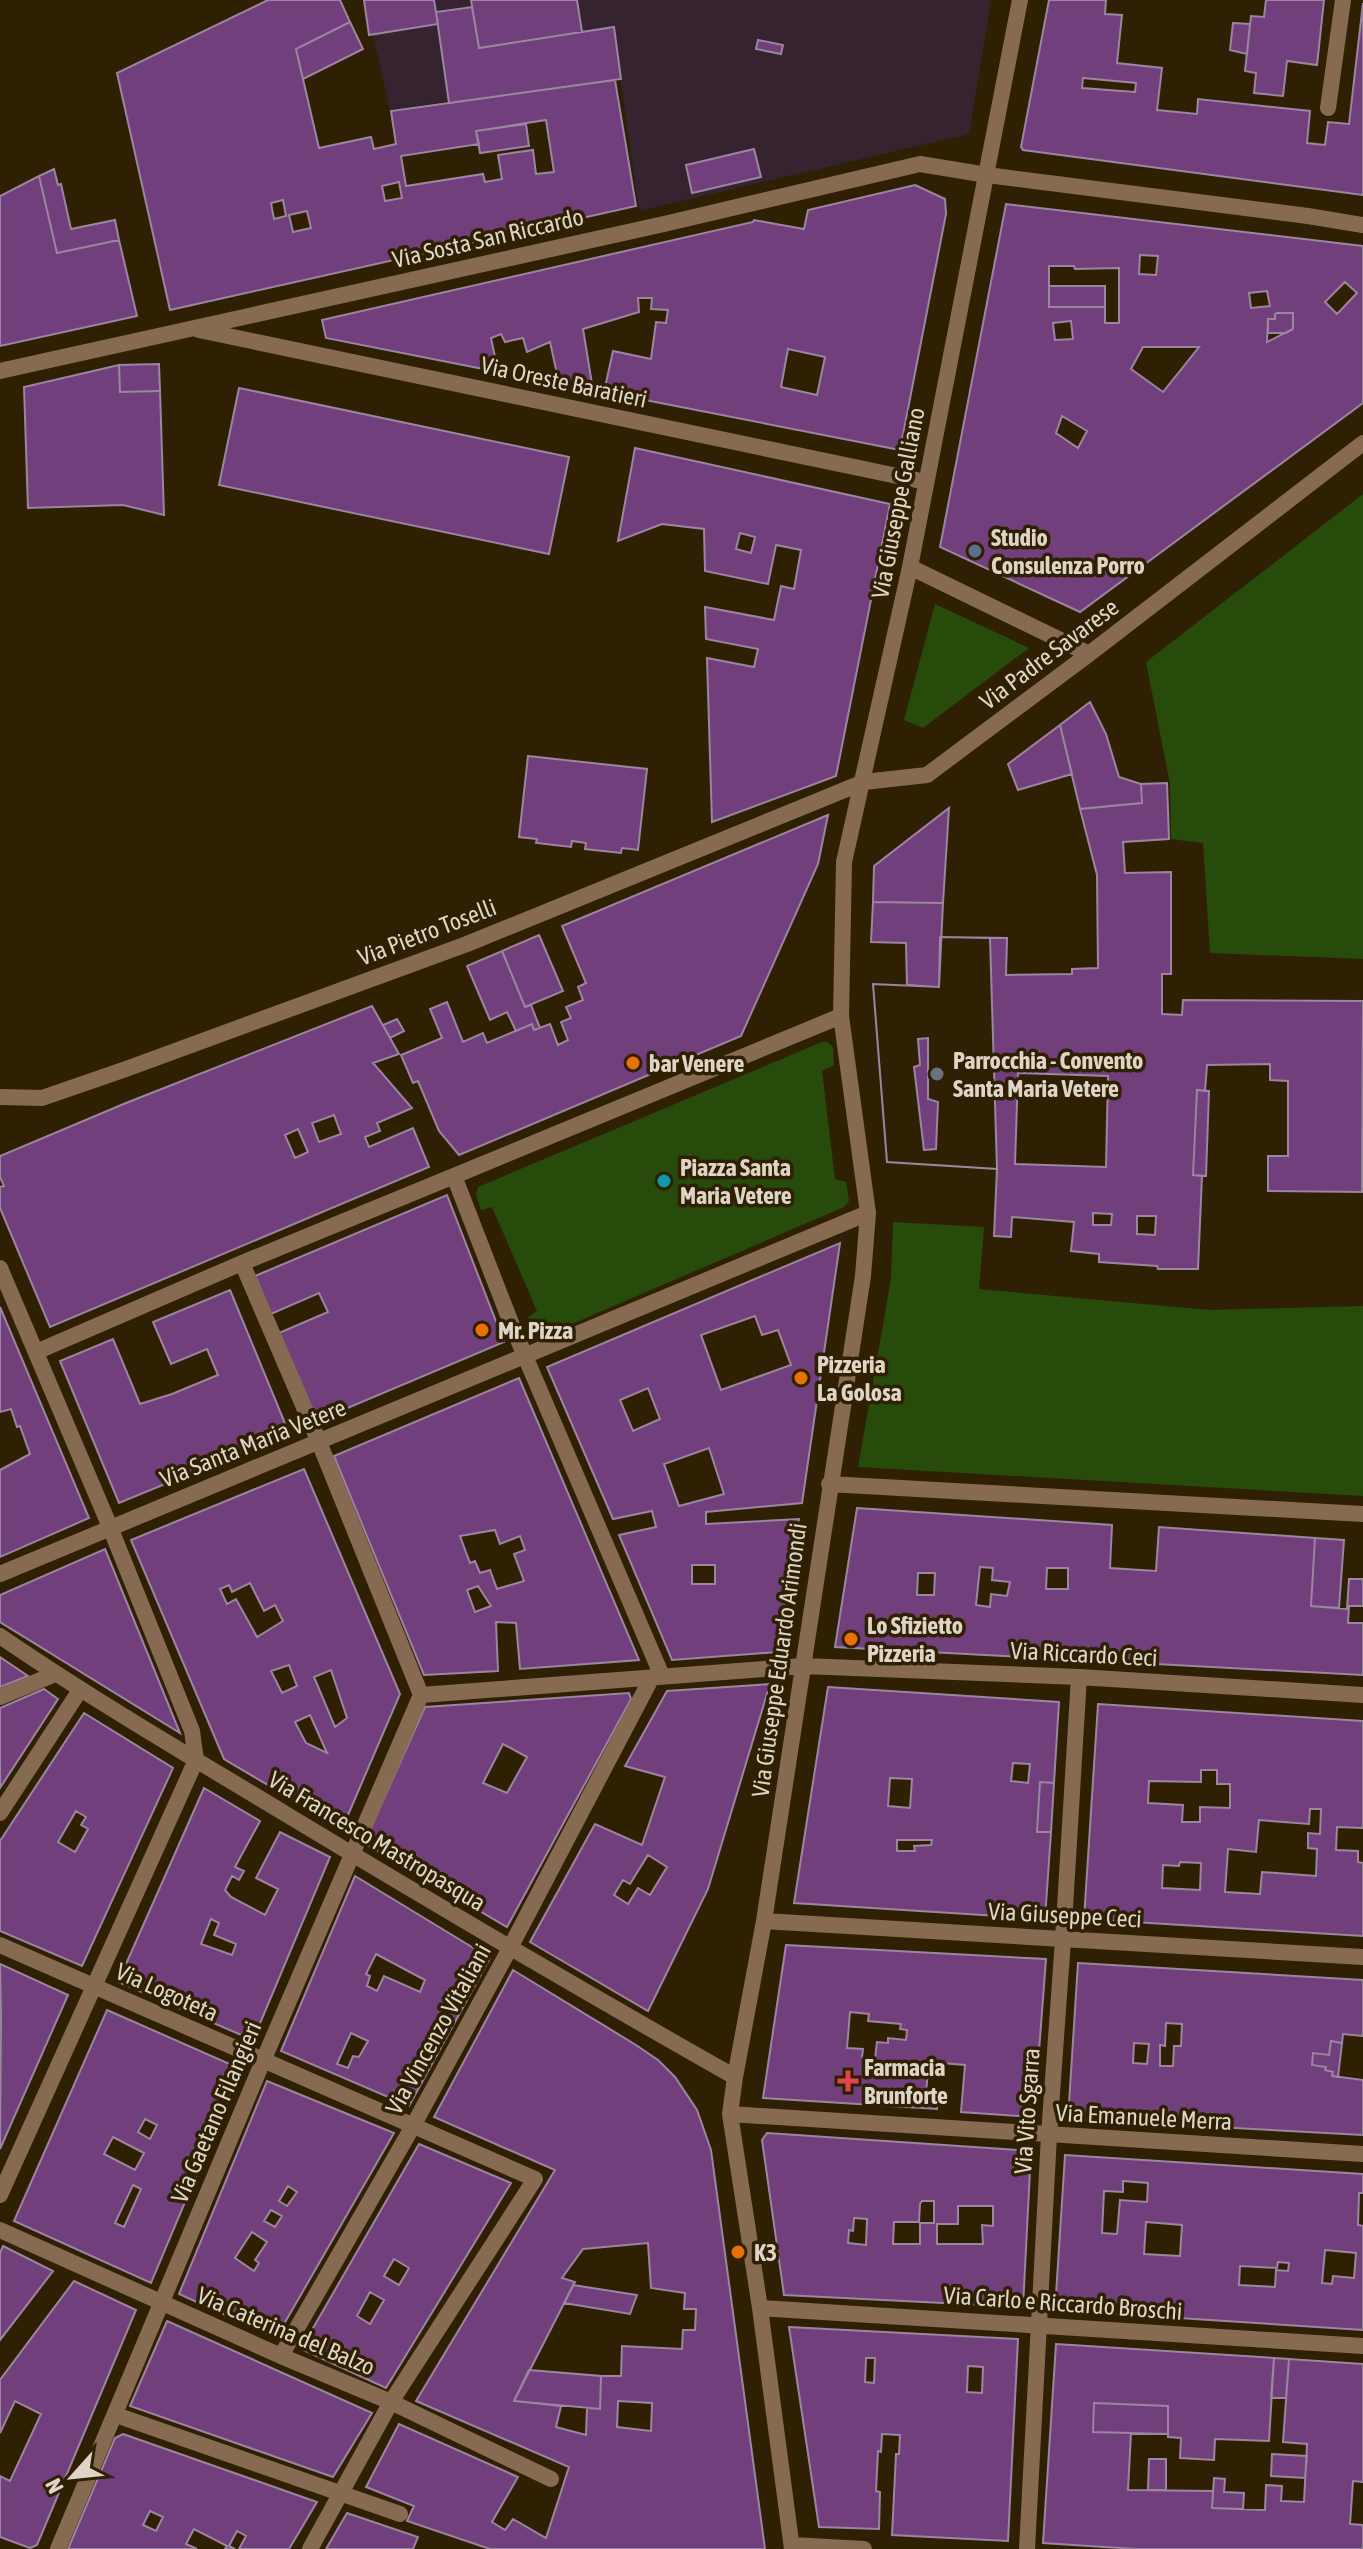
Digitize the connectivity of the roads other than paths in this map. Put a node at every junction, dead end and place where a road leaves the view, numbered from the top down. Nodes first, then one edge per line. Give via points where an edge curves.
1 (1020, 0) edge
2 (1343, 0) edge
3 (1328, 108) dead end
4 (987, 175) junction
5 (1363, 225) edge
6 (193, 328) junction
7 (0, 371) edge
8 (1363, 443) edge
9 (926, 482) junction
10 (910, 567) junction
11 (1089, 654) junction
12 (864, 782) junction
13 (841, 1016) junction
14 (0, 1097) edge
15 (454, 1176) junction
16 (868, 1213) junction
17 (242, 1263) junction
18 (0, 1268) edge
19 (36, 1352) junction
20 (524, 1355) junction
21 (319, 1442) junction
22 (829, 1484) junction
23 (1363, 1514) edge
24 (110, 1527) junction
25 (0, 1574) edge
26 (0, 1636) edge
27 (803, 1666) junction
28 (55, 1674) junction
29 (657, 1677) junction
30 (1079, 1677) junction
31 (80, 1690) junction
32 (421, 1695) junction
33 (1363, 1695) edge
34 (0, 1697) edge
35 (196, 1760) junction
36 (0, 1813) edge
37 (353, 1854) junction
38 (764, 1921) junction
39 (1063, 1940) junction
40 (0, 1945) edge
41 (510, 1948) junction
42 (1363, 1957) edge
43 (94, 1986) junction
44 (263, 2061) junction
45 (735, 2077) junction
46 (730, 2114) junction
47 (413, 2126) junction
48 (1049, 2135) junction
49 (1363, 2154) edge
50 (0, 2195) edge
51 (0, 2230) edge
52 (162, 2303) junction
53 (760, 2308) junction
54 (1039, 2325) junction
55 (1363, 2346) edge
56 (281, 2356) junction
57 (391, 2402) junction
58 (116, 2415) junction
59 (551, 2479) dead end
60 (343, 2493) junction
61 (400, 2514) dead end
62 (792, 2547) edge
63 (58, 2549) edge
64 (310, 2549) edge
65 (864, 2549) edge
66 (1027, 2549) edge

1 - 4 street, Via Giuseppe Galliano
2 - 3 street
4 - 5 street, Via Sosta San Riccardo
4 - 6 street, Via Sosta San Riccardo via 920,164
4 - 9 street, Via Giuseppe Galliano
6 - 7 street, Via Sosta San Riccardo
6 - 9 street, Via Oreste Baratieri
8 - 11 street, Via Padre Savarese
9 - 10 street, Via Giuseppe Galliano
10 - 11 street
10 - 12 street, Via Giuseppe Galliano
11 - 12 street, Via Padre Savarese via 927,775
12 - 13 street, Via Giuseppe Galliano via 844,862
12 - 14 street, Via Pietro Toselli via 467,944 170,1053 42,1098
13 - 15 street
13 - 16 street
15 - 17 street
15 - 20 street
16 - 20 street
16 - 22 street, Via Giuseppe Eduardo Arimondi via 863,1276
17 - 19 street
17 - 21 street
18 - 19 street
19 - 24 street
20 - 21 street, Via Santa Maria Vetere
20 - 29 street
21 - 24 street, Via Santa Maria Vetere
21 - 32 street
22 - 23 street
22 - 27 street, Via Giuseppe Eduardo Arimondi
24 - 25 street, Via Santa Maria Vetere
24 - 35 street via 192,1731
26 - 28 street, Via Francesco Mastropasqua
27 - 29 street, Via Riccardo Ceci
27 - 30 street, Via Riccardo Ceci
27 - 38 street, Via Giuseppe Eduardo Arimondi
28 - 31 street, Via Francesco Mastropasqua
28 - 34 street
29 - 32 street, Via Riccardo Ceci
29 - 41 street, Via Vincenzo Vitaliani
30 - 33 street, Via Riccardo Ceci
30 - 39 street, Via Vito Sgarra
31 - 35 street, Via Francesco Mastropasqua
31 - 36 street
32 - 37 street, Via Gaetano Filangieri
35 - 37 street, Via Francesco Mastropasqua
35 - 43 street
37 - 41 street, Via Francesco Mastropasqua
37 - 44 street, Via Gaetano Filangieri
38 - 39 street, Via Giuseppe Ceci
38 - 45 street, Via Giuseppe Eduardo Arimondi
39 - 42 street, Via Giuseppe Ceci
39 - 48 street, Via Vito Sgarra
40 - 43 street, Via Logoteta
41 - 45 street, Via Francesco Mastropasqua
41 - 47 street, Via Vincenzo Vitaliani
43 - 44 street, Via Logoteta
43 - 50 street
44 - 47 street, Via Logoteta
44 - 52 street, Via Gaetano Filangieri
45 - 46 street, Via Giuseppe Eduardo Arimondi
46 - 48 street, Via Emanuele Merra
46 - 53 street, Via Giuseppe Eduardo Arimondi
47 - 56 street, Via Vincenzo Vitaliani
47 - 57 street, Via Logoteta via 535,2179
48 - 49 street, Via Emanuele Merra
48 - 54 street, Via Vito Sgarra
51 - 52 street, Via Caterina del Balzo
52 - 56 street, Via Caterina del Balzo
52 - 58 street, Via Gaetano Filangieri
53 - 54 street, Via Carlo e Riccardo Broschi
53 - 62 street, Via Giuseppe Eduardo Arimondi
54 - 55 street, Via Carlo e Riccardo Broschi
54 - 66 street, Via Vito Sgarra
56 - 57 street, Via Caterina del Balzo
57 - 59 street, Via Caterina del Balzo
57 - 60 street
58 - 60 street
58 - 63 street, Via Gaetano Filangieri
60 - 61 street
60 - 64 street
62 - 65 street

